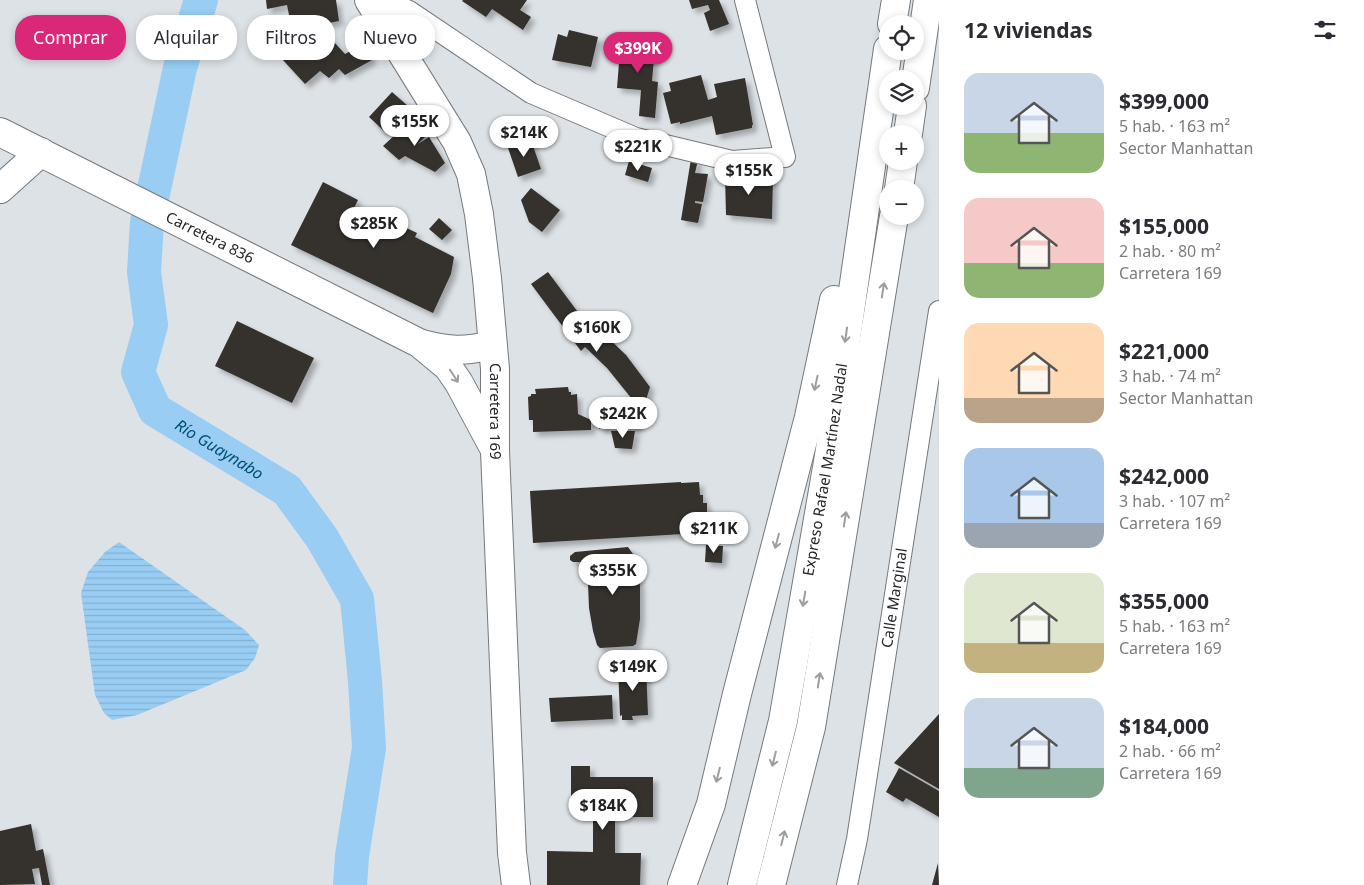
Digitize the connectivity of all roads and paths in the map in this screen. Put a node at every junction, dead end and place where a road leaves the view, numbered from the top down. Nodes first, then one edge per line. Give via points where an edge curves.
1 (369, 0) edge
2 (385, 0) edge
3 (746, 0) edge
4 (896, 0) edge
5 (928, 0) edge
6 (894, 15) edge
7 (885, 60) edge
8 (885, 60) edge
9 (918, 70) edge
10 (0, 132) edge
11 (41, 152) junction
12 (0, 188) edge
13 (893, 225) edge
14 (939, 311) edge
15 (419, 343) junction
16 (491, 344) junction
17 (495, 451) junction
18 (512, 853) junction
19 (509, 885) edge
20 (516, 885) edge
21 (682, 885) edge
22 (742, 885) edge
23 (771, 885) edge
24 (847, 885) edge

1 - 16 main road, Carretera 169 via 457,142 471,174 487,278
2 - 3 street via 409,11 531,93 636,138 732,161 785,157
4 - 6 main road
5 - 9 main road
7 -> 21 main road via 809,417 711,804
8 -> 22 main road, Expreso Rafael Martínez Nadal via 829,456 785,711
10 - 11 main road, Carretera 836
11 - 12 main road
11 - 15 main road, Carretera 836
23 -> 13 main road, Expreso Rafael Martínez Nadal via 811,728
14 - 24 street, Calle Marginal via 857,839
15 - 16 main road, Carretera 836 via 446,350 468,350
15 -> 17 main road, Carretera 836 via 448,367
16 - 17 main road, Carretera 169 via 495,369
17 - 18 main road, Carretera 169
18 - 19 main road, Carretera 169
18 - 20 main road, Carretera 169

